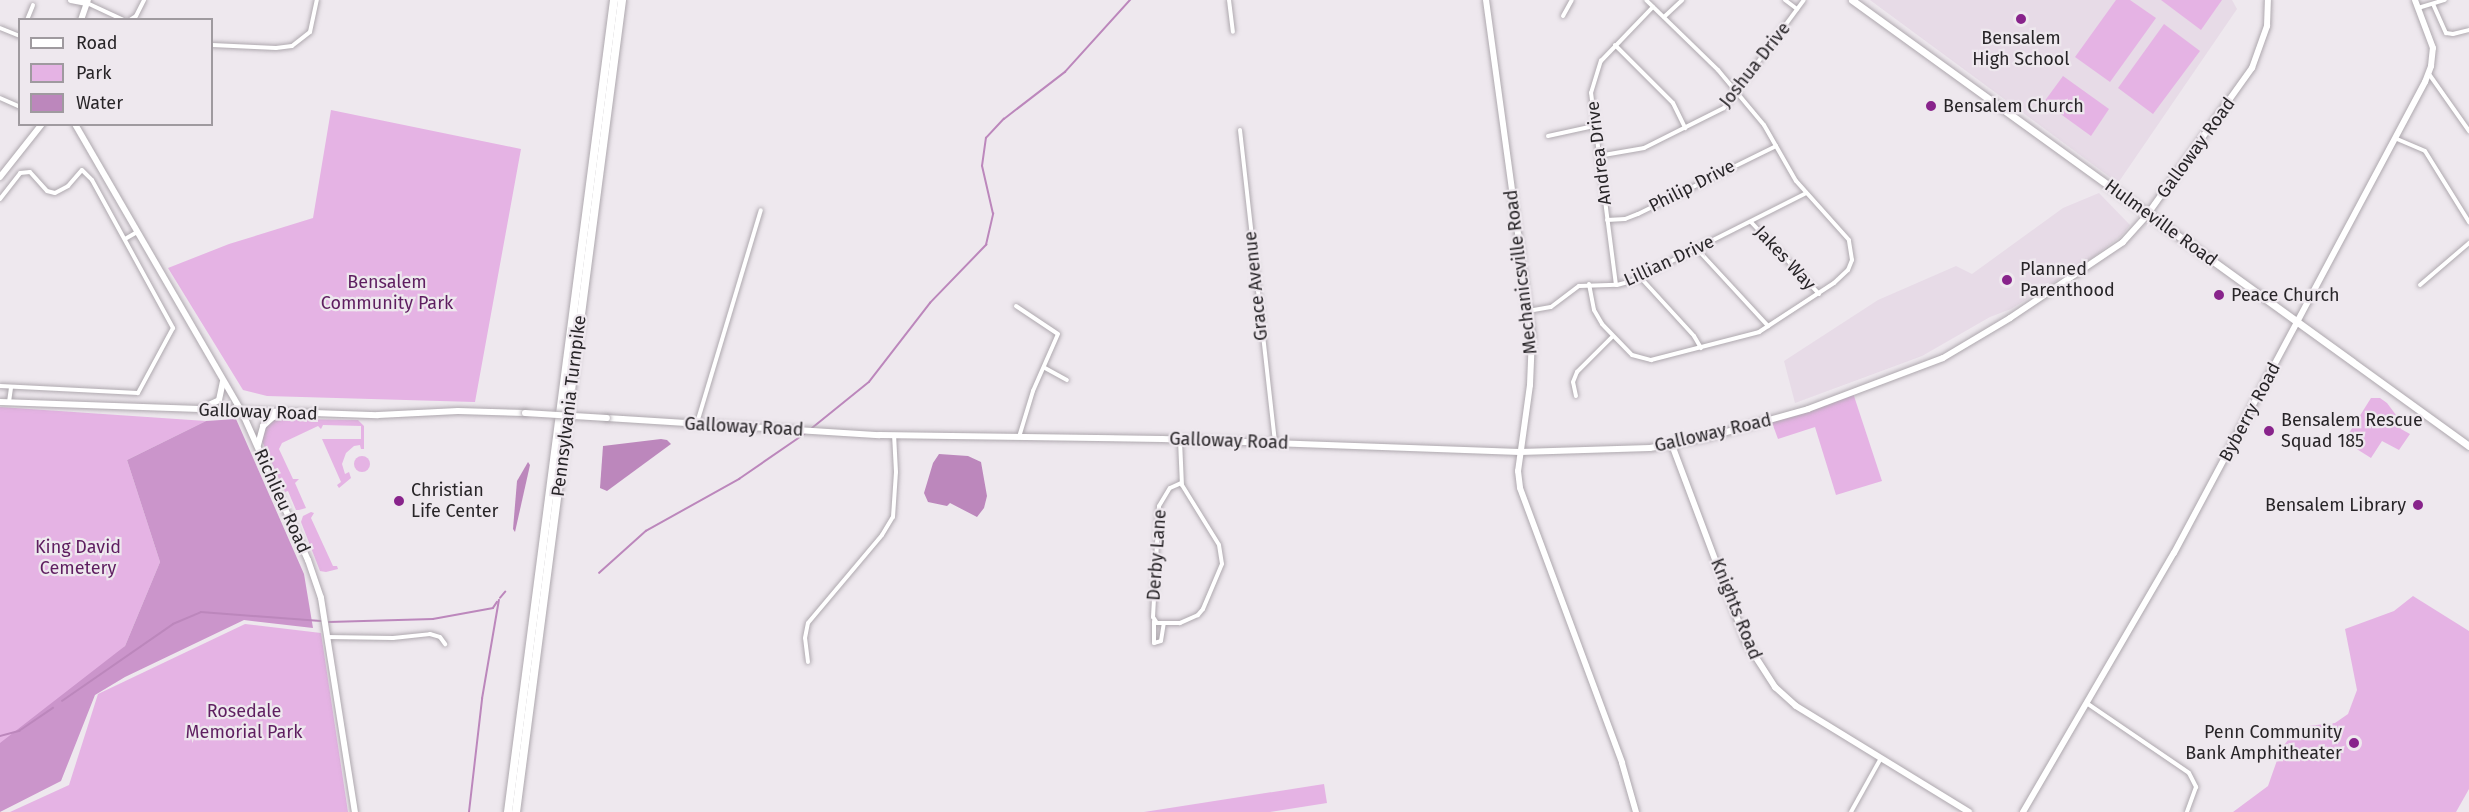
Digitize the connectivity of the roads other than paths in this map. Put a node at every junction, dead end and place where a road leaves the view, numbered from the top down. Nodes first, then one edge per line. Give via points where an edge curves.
1 (71, 0) edge
2 (144, 0) edge
3 (317, 0) edge
4 (614, 0) edge
5 (622, 0) edge
6 (1229, 0) edge
7 (1486, 0) edge
8 (1572, 0) edge
9 (1646, 0) edge
10 (1682, 0) edge
11 (1785, 0) edge
12 (1804, 0) edge
13 (1852, 0) edge
14 (2268, 0) edge
15 (2415, 0) edge
16 (2445, 0) edge
17 (86, 1) edge
18 (33, 5) dead end
19 (2434, 6) junction
20 (1653, 7) junction
21 (2418, 8) junction
22 (1797, 9) junction
23 (1563, 16) dead end
24 (1664, 17) junction
25 (28, 18) edge
26 (82, 18) edge
27 (119, 18) edge
28 (133, 18) edge
29 (0, 28) edge
30 (2469, 30) edge
31 (1233, 32) dead end
32 (18, 35) edge
33 (213, 45) edge
34 (1615, 45) junction
35 (2429, 74) junction
36 (1737, 92) junction
37 (0, 98) edge
38 (18, 107) edge
39 (40, 126) edge
40 (76, 126) edge
41 (1594, 126) junction
42 (1685, 128) junction
43 (1240, 130) dead end
44 (2469, 130) edge
45 (1548, 136) dead end
46 (2397, 138) junction
47 (1776, 146) junction
48 (1598, 156) junction
49 (0, 177) edge
50 (1806, 193) junction
51 (0, 199) edge
52 (761, 210) dead end
53 (2147, 215) junction
54 (1607, 220) junction
55 (1751, 222) junction
56 (2469, 222) edge
57 (137, 232) junction
58 (125, 239) junction
59 (2469, 243) edge
60 (1697, 249) junction
61 (1640, 277) junction
62 (1588, 284) junction
63 (1616, 285) junction
64 (2420, 285) dead end
65 (1819, 294) junction
66 (1016, 306) dead end
67 (1528, 311) junction
68 (2298, 323) junction
69 (1768, 326) junction
70 (1612, 337) junction
71 (1701, 348) junction
72 (1045, 368) junction
73 (223, 380) junction
74 (1067, 380) dead end
75 (0, 386) edge
76 (11, 387) junction
77 (1576, 396) dead end
78 (0, 402) edge
79 (9, 402) junction
80 (194, 410) junction
81 (242, 412) junction
82 (289, 413) junction
83 (697, 424) junction
84 (894, 436) junction
85 (1019, 437) junction
86 (1180, 440) junction
87 (1275, 443) junction
88 (1672, 445) junction
89 (2469, 446) edge
90 (258, 448) junction
91 (1520, 452) junction
92 (1181, 483) junction
93 (1154, 620) junction
94 (1164, 623) junction
95 (327, 636) junction
96 (445, 644) dead end
97 (808, 662) dead end
98 (2088, 704) junction
99 (1881, 758) junction
100 (355, 812) edge
101 (508, 812) edge
102 (516, 812) edge
103 (1636, 812) edge
104 (1851, 812) edge
105 (1969, 812) edge
106 (2023, 812) edge
107 (2187, 812) edge

1 - 17 main road
2 - 28 street
3 - 33 street via 310,32 292,46
4 - 101 highway, Pennsylvania Turnpike
5 - 102 highway, Pennsylvania Turnpike
6 - 31 street
7 - 67 main road, Mechanicsville Road
8 - 23 street
9 - 20 street
10 - 24 street
11 - 22 street
12 - 22 street, Joshua Drive
13 - 53 main road, Hulmeville Road
14 - 53 main road, Galloway Road via 2266,26 2252,68
15 - 21 main road, Byberry Road
16 - 19 street
17 - 26 main road
17 - 27 street
18 - 25 street
19 - 21 street
19 - 30 street via 2446,33
20 - 24 street
20 - 34 street, Andrea Drive
21 - 35 main road, Byberry Road via 2433,48
22 - 36 street, Joshua Drive
24 - 36 street
29 - 32 street
34 - 41 street, Andrea Drive via 1601,61 1594,78
34 - 42 street via 1673,104
35 - 44 street
35 - 46 main road, Byberry Road
36 - 42 street, Joshua Drive via 1724,108
36 - 47 street
37 - 38 street
39 - 49 main road
40 - 57 main road, Richlieu Road
41 - 45 street
41 - 48 street, Andrea Drive
42 - 48 street, Joshua Drive via 1644,148
43 - 87 street, Grace Avenue
46 - 56 street via 2425,152
46 - 68 main road, Byberry Road
47 - 50 street via 1789,172
47 - 54 street, Philip Drive via 1638,214
48 - 54 street, Andrea Drive
50 - 55 street, Lillian Drive
50 - 65 street via 1845,234 1852,249 1848,270
51 - 58 street via 20,173 30,172 47,192 55,193 68,186 82,170 92,180
52 - 83 street
53 - 68 main road, Hulmeville Road
53 - 88 main road, Galloway Road via 2131,235 2108,253 1943,358 1808,409
54 - 63 street, Andrea Drive
55 - 60 street, Lillian Drive
55 - 65 street, Jakes Way
57 - 58 street
57 - 73 main road, Richlieu Road
58 - 76 street via 174,328 138,393
59 - 64 street
60 - 61 street, Lillian Drive
60 - 69 street
61 - 63 street, Lillian Drive
61 - 71 street
62 - 63 street, Lillian Drive
62 - 67 street via 1579,286 1551,307
62 - 70 street via 1594,310
65 - 69 street
66 - 72 street via 1058,334
67 - 91 main road, Mechanicsville Road via 1532,357
68 - 89 main road, Hulmeville Road
68 - 98 main road, Byberry Road
69 - 71 street via 1748,336
70 - 71 street via 1632,356 1643,360
70 - 77 street via 1577,372 1573,382
72 - 74 street
72 - 85 street via 1033,391
73 - 80 main road via 219,400
73 - 81 main road, Richlieu Road
75 - 76 street
76 - 79 street
78 - 79 main road, Galloway Road
79 - 80 main road, Galloway Road
80 - 81 main road, Galloway Road
81 - 82 main road, Galloway Road
81 - 90 main road, Richlieu Road
82 - 83 main road, Galloway Road, bridge via 378,415 458,411
82 - 90 main road via 267,422 260,432
83 - 84 main road, Galloway Road
84 - 85 main road, Galloway Road
84 - 97 street via 893,517 808,623
85 - 86 main road, Galloway Road
86 - 87 main road, Galloway Road
86 - 92 street
87 - 91 main road, Galloway Road
88 - 91 main road, Galloway Road
88 - 99 main road, Knights Road via 1746,642 1760,668 1796,706
90 - 95 main road, Richlieu Road via 315,578
91 - 103 main road, Mechanicsville Road via 1521,492 1622,764
92 - 93 street, Derby Lane via 1170,488 1159,506
92 - 94 street, Derby Lane via 1219,545 1222,564 1201,612 1190,620
93 - 94 street, Derby Lane
93 - 94 street via 1154,643 1161,642
95 - 96 street via 393,638 430,634 440,637
95 - 100 main road, Richlieu Road
98 - 106 main road, Byberry Road
98 - 107 street via 2189,773 2196,787
99 - 104 street
99 - 105 main road, Knights Road

